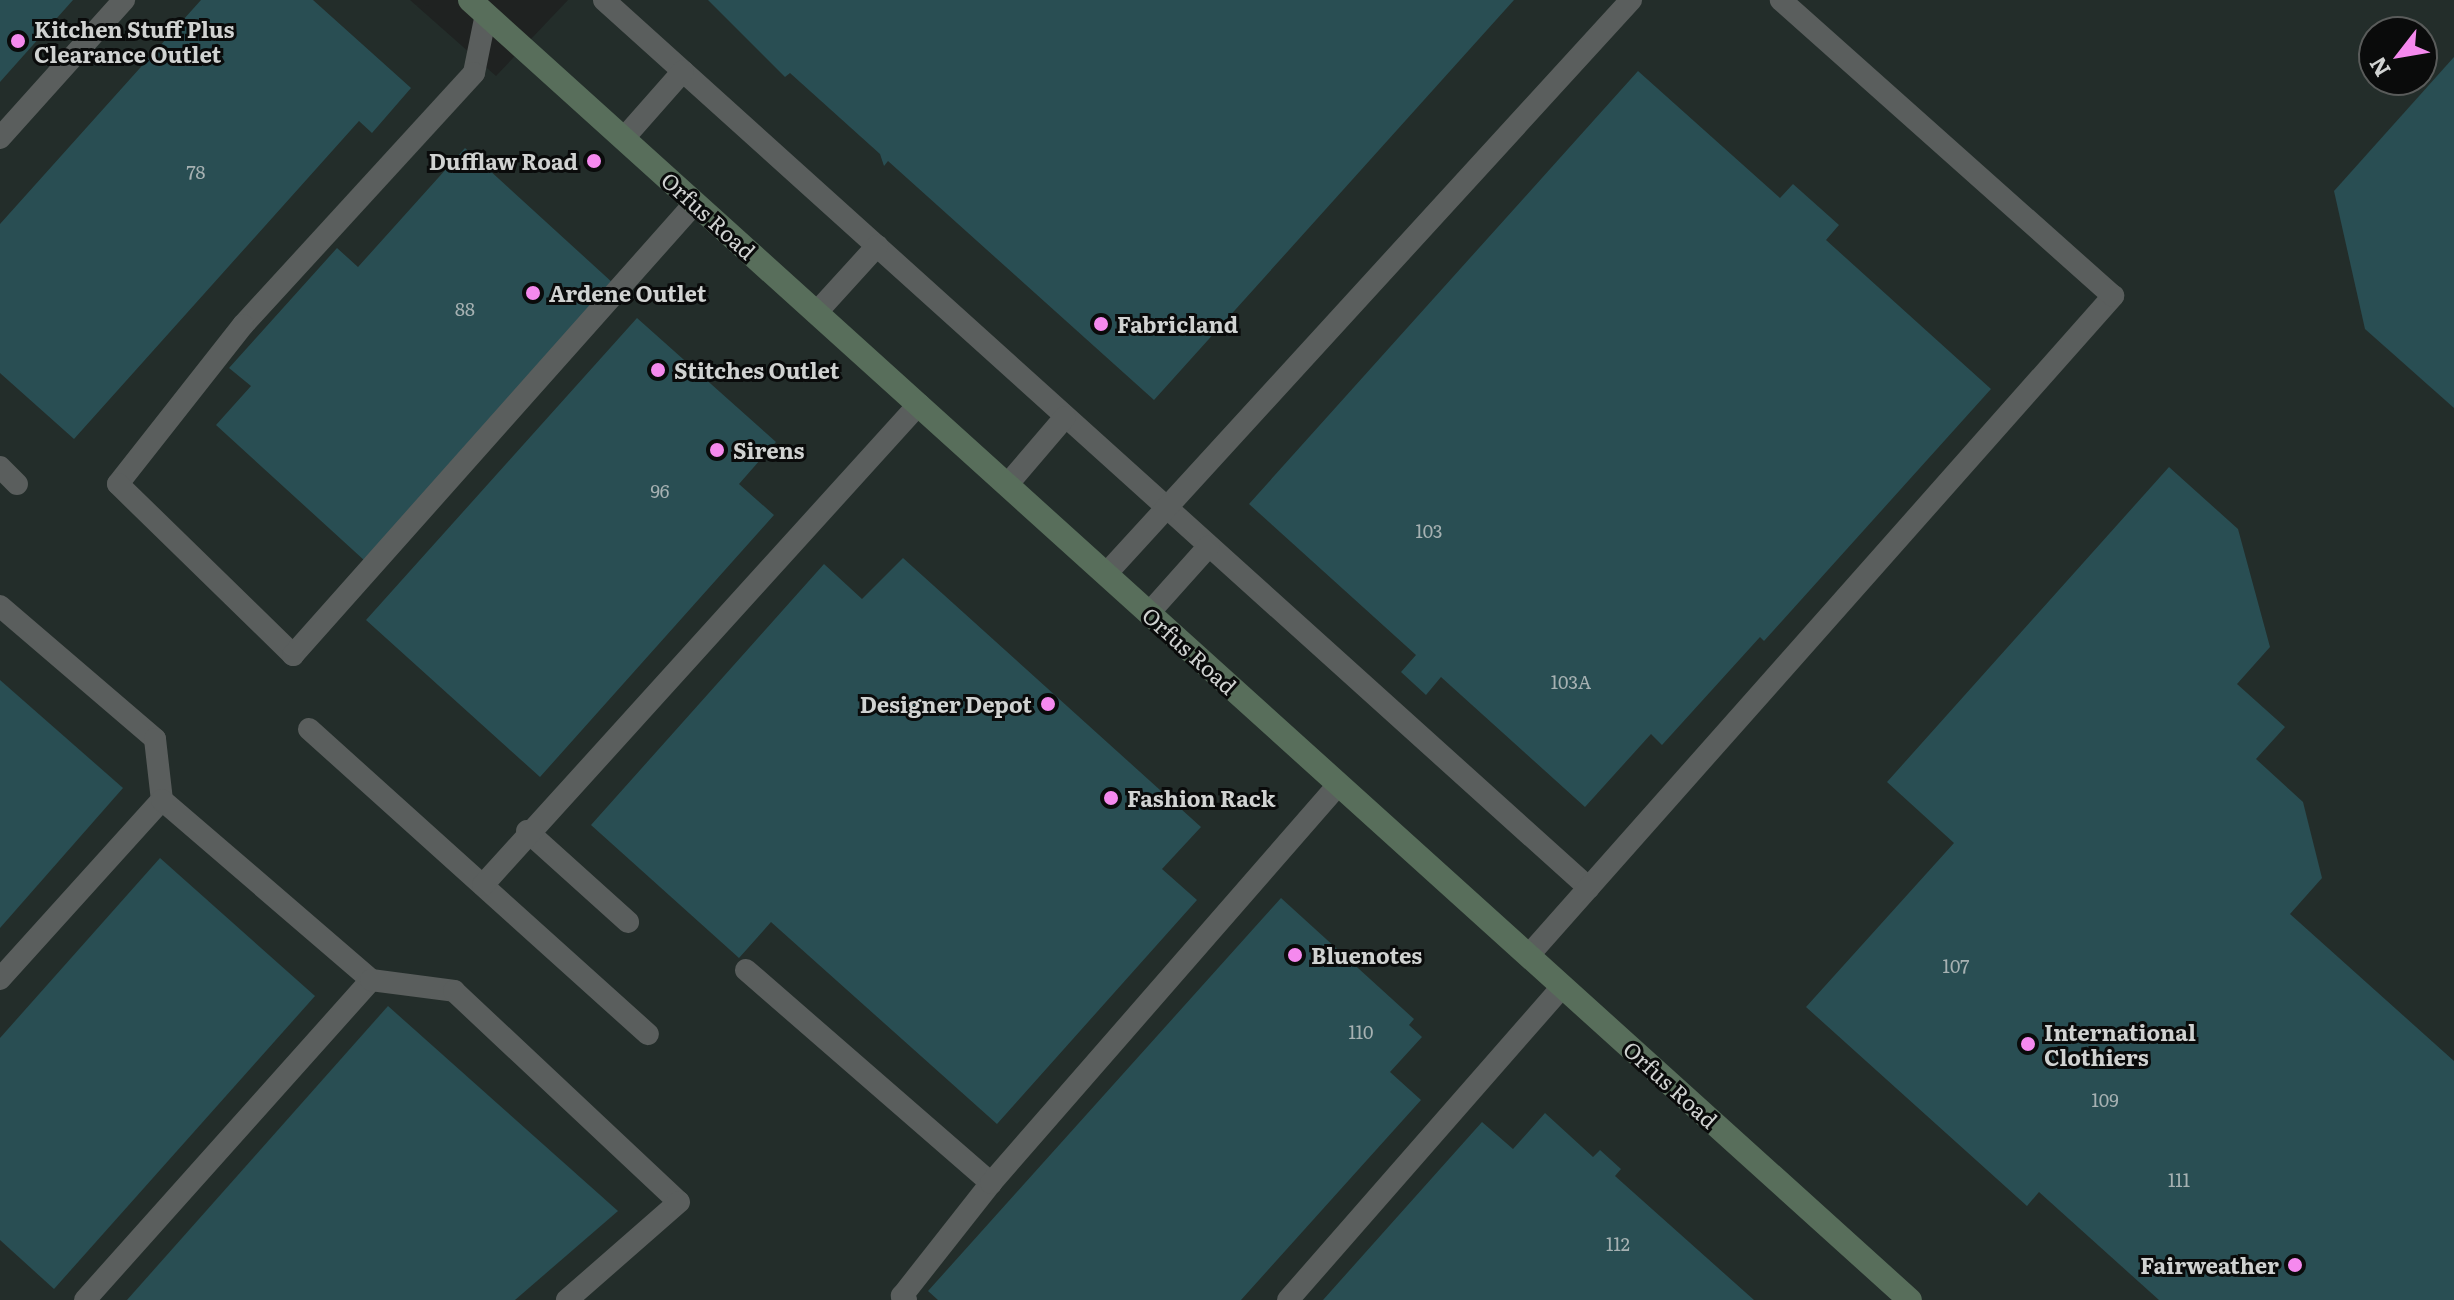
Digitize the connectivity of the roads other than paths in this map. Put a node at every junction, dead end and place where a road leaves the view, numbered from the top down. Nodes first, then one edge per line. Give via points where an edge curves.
1 (124, 0) edge
2 (604, 0) edge
3 (1631, 0) edge
4 (1781, 0) edge
5 (485, 5) edge
6 (683, 71) junction
7 (0, 138) edge
8 (624, 138) junction
9 (695, 203) junction
10 (877, 246) junction
11 (816, 313) junction
12 (919, 404) junction
13 (1065, 417) junction
14 (0, 467) edge
15 (17, 484) dead end
16 (1007, 485) junction
17 (1166, 509) junction
18 (1208, 547) junction
19 (1106, 574) junction
20 (0, 606) edge
21 (1149, 613) junction
22 (309, 729) dead end
23 (1339, 784) junction
24 (162, 800) junction
25 (527, 831) junction
26 (483, 885) junction
27 (1589, 888) junction
28 (628, 922) dead end
29 (1529, 955) junction
30 (746, 970) dead end
31 (0, 979) edge
32 (371, 980) junction
33 (1563, 986) junction
34 (648, 1034) dead end
35 (991, 1183) junction
36 (85, 1300) edge
37 (567, 1300) edge
38 (906, 1300) edge
39 (1288, 1300) edge
40 (1910, 1300) edge

1 - 7 lane
2 - 6 lane
3 - 17 lane
4 - 27 lane via 2113,296
5 - 8 street, Orfus Road
5 - 9 lane via 474,73 243,325 118,484 293,655
6 - 8 lane
6 - 10 lane
8 - 9 street, Orfus Road
9 - 11 street, Orfus Road
10 - 11 lane
10 - 13 lane
11 - 12 street, Orfus Road
12 - 16 street, Orfus Road
12 - 25 lane
13 - 16 lane
13 - 17 lane
14 - 15 lane
16 - 19 street, Orfus Road
17 - 18 lane
17 - 19 lane
18 - 21 lane
18 - 27 lane
19 - 21 street, Orfus Road
20 - 24 lane via 155,739
21 - 23 street, Orfus Road
22 - 26 lane
23 - 29 street, Orfus Road
23 - 35 lane
24 - 31 lane
24 - 32 lane
25 - 26 lane
25 - 28 lane
26 - 34 lane
27 - 29 lane
29 - 33 street, Orfus Road
30 - 35 lane
32 - 36 lane
32 - 37 lane via 454,991 679,1202
33 - 39 lane
33 - 40 street, Orfus Road
35 - 38 lane via 902,1296

